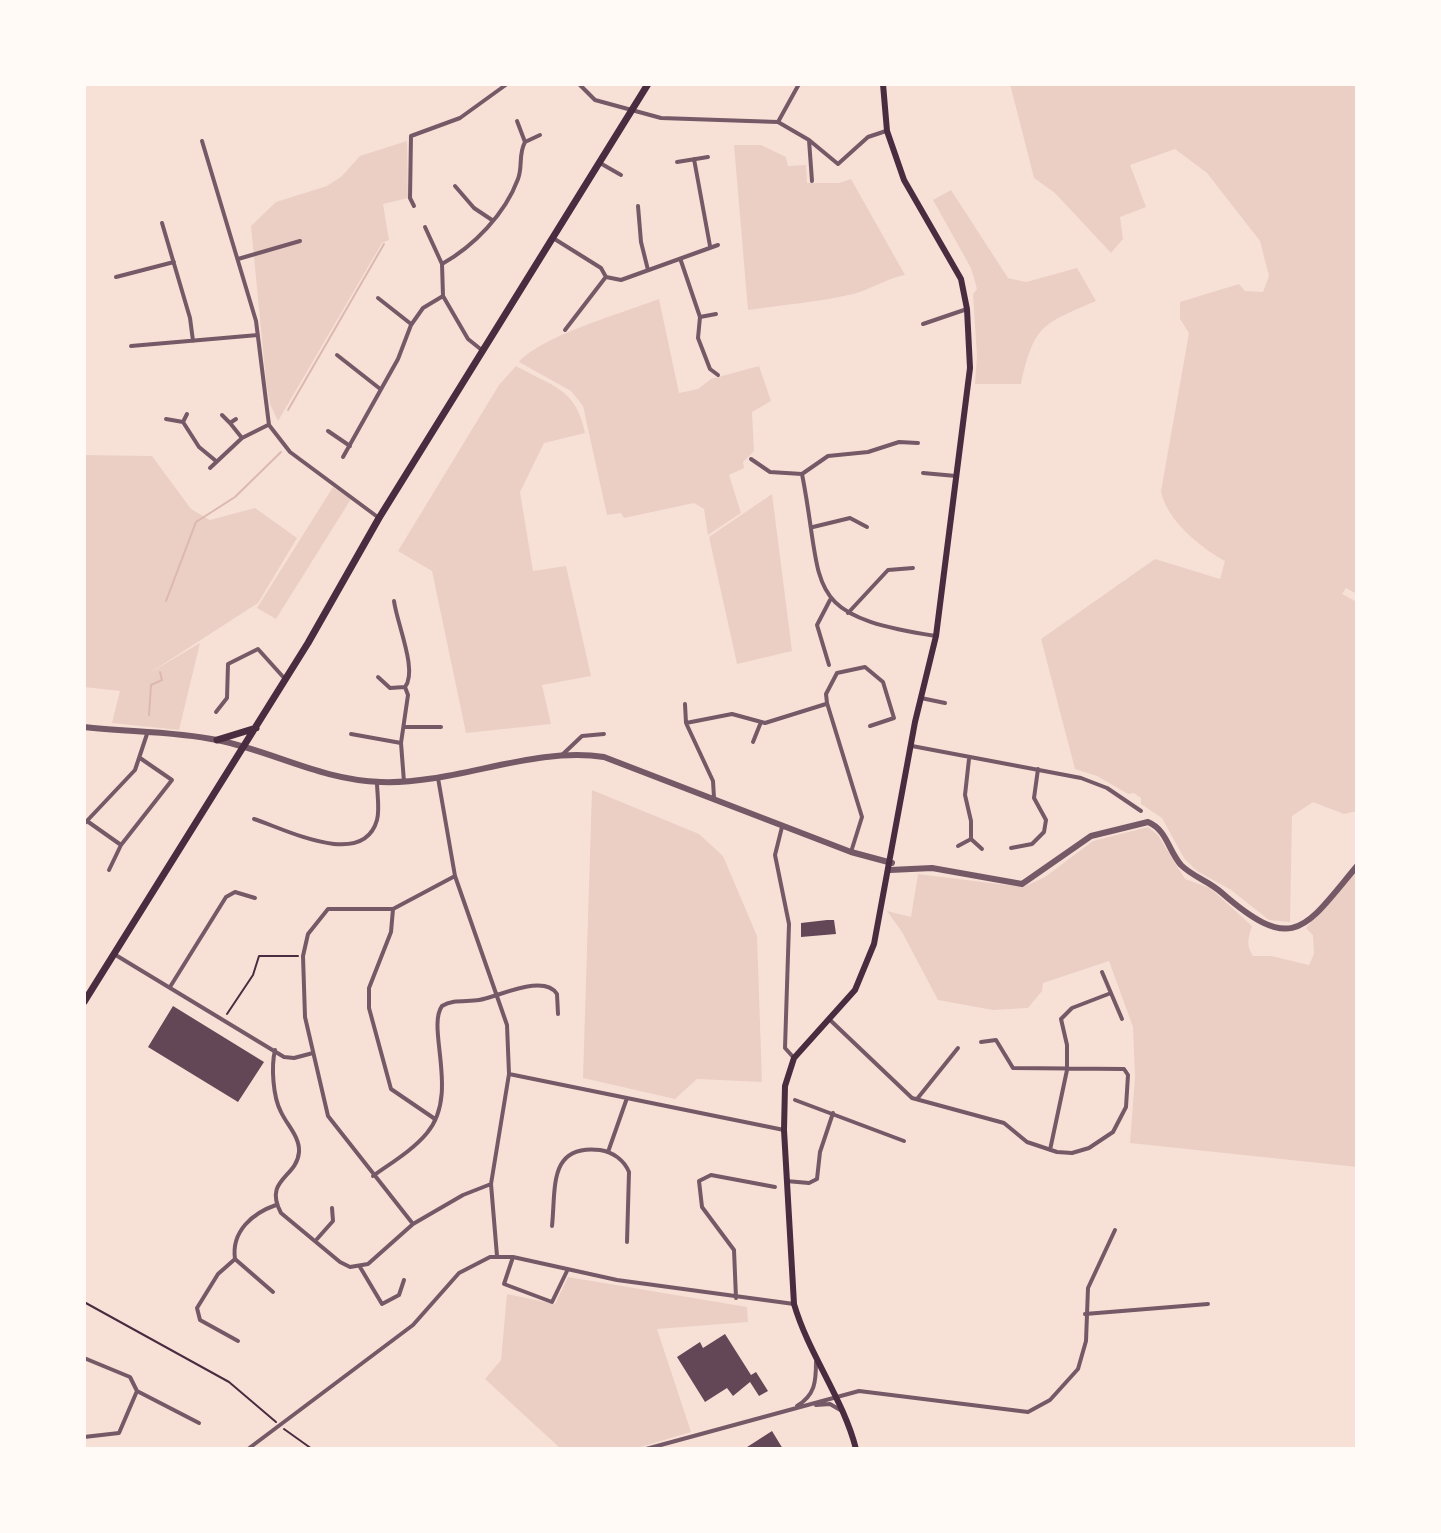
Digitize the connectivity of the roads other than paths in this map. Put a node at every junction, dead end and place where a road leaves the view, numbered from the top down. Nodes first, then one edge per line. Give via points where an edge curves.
1 (507, 84) edge
2 (579, 84) edge
3 (648, 84) edge
4 (883, 84) edge
5 (797, 85) edge
6 (632, 109) junction
7 (517, 121) dead end
8 (778, 122) junction
9 (887, 131) junction
10 (540, 135) dead end
11 (809, 140) junction
12 (202, 141) dead end
13 (525, 142) junction
14 (708, 157) dead end
15 (694, 159) junction
16 (677, 162) dead end
17 (600, 163) junction
18 (621, 175) dead end
19 (812, 181) dead end
20 (455, 186) dead end
21 (414, 206) dead end
22 (638, 206) dead end
23 (492, 220) junction
24 (162, 223) dead end
25 (425, 227) dead end
26 (553, 238) junction
27 (300, 241) dead end
28 (718, 245) dead end
29 (710, 246) junction
30 (238, 259) junction
31 (681, 261) junction
32 (174, 262) junction
33 (442, 264) junction
34 (648, 270) junction
35 (116, 277) dead end
36 (606, 277) junction
37 (443, 296) junction
38 (378, 298) dead end
39 (967, 309) junction
40 (716, 314) dead end
41 (700, 317) junction
42 (923, 324) dead end
43 (411, 325) junction
44 (565, 330) dead end
45 (258, 335) junction
46 (193, 341) junction
47 (131, 346) dead end
48 (483, 351) junction
49 (337, 355) dead end
50 (718, 375) dead end
51 (379, 388) junction
52 (187, 414) dead end
53 (222, 415) dead end
54 (166, 419) dead end
55 (236, 419) dead end
56 (183, 422) junction
57 (230, 423) junction
58 (269, 425) junction
59 (328, 431) dead end
60 (242, 438) junction
61 (918, 443) dead end
62 (350, 446) junction
63 (343, 457) dead end
64 (751, 459) dead end
65 (216, 461) junction
66 (210, 468) dead end
67 (923, 473) dead end
68 (802, 474) junction
69 (959, 476) junction
70 (379, 518) junction
71 (812, 527) junction
72 (867, 527) dead end
73 (913, 568) dead end
74 (830, 600) junction
75 (394, 601) dead end
76 (848, 613) junction
77 (936, 636) junction
78 (829, 665) dead end
79 (378, 677) dead end
80 (286, 679) junction
81 (405, 687) junction
82 (921, 698) junction
83 (827, 703) junction
84 (945, 703) dead end
85 (685, 704) dead end
86 (216, 712) dead end
87 (686, 723) junction
88 (763, 723) junction
89 (870, 726) dead end
90 (84, 727) edge
91 (405, 727) junction
92 (441, 727) dead end
93 (256, 728) junction
94 (147, 734) junction
95 (351, 734) dead end
96 (604, 734) dead end
97 (217, 740) junction
98 (753, 742) dead end
99 (401, 743) junction
100 (911, 745) junction
101 (243, 747) junction
102 (561, 757) junction
103 (140, 758) junction
104 (969, 759) junction
105 (1038, 768) junction
106 (438, 778) junction
107 (377, 782) junction
108 (404, 782) junction
109 (714, 800) junction
110 (1141, 811) dead end
111 (254, 819) dead end
112 (85, 822) edge
113 (782, 826) junction
114 (971, 839) junction
115 (121, 845) junction
116 (958, 846) dead end
117 (1011, 848) dead end
118 (982, 849) dead end
119 (851, 852) junction
120 (891, 866) junction
121 (1357, 866) edge
122 (109, 870) dead end
123 (455, 876) junction
124 (255, 898) dead end
125 (393, 909) junction
126 (114, 954) junction
127 (1102, 972) dead end
128 (170, 987) junction
129 (1111, 993) junction
130 (497, 995) junction
131 (84, 1002) edge
132 (558, 1014) dead end
133 (829, 1019) junction
134 (1122, 1019) dead end
135 (981, 1042) dead end
136 (958, 1048) dead end
137 (275, 1050) junction
138 (313, 1053) junction
139 (794, 1058) junction
140 (1067, 1070) junction
141 (509, 1074) junction
142 (627, 1097) junction
143 (795, 1100) dead end
144 (917, 1100) junction
145 (833, 1113) junction
146 (435, 1119) junction
147 (784, 1130) junction
148 (904, 1141) dead end
149 (1050, 1150) junction
150 (608, 1152) junction
151 (373, 1176) junction
152 (786, 1181) junction
153 (491, 1184) junction
154 (775, 1187) dead end
155 (276, 1205) junction
156 (332, 1208) dead end
157 (413, 1224) junction
158 (552, 1226) dead end
159 (1115, 1230) dead end
160 (317, 1240) junction
161 (627, 1242) dead end
162 (497, 1256) junction
163 (513, 1257) junction
164 (235, 1259) junction
165 (360, 1267) junction
166 (567, 1271) junction
167 (404, 1280) dead end
168 (273, 1292) dead end
169 (736, 1298) junction
170 (794, 1304) junction
171 (1208, 1304) dead end
172 (1085, 1314) junction
173 (238, 1341) dead end
174 (84, 1358) edge
175 (817, 1359) junction
176 (137, 1391) junction
177 (835, 1397) junction
178 (808, 1405) junction
179 (784, 1412) junction
180 (847, 1415) junction
181 (199, 1423) dead end
182 (84, 1437) edge
183 (248, 1449) edge
184 (646, 1449) edge
185 (856, 1449) edge

1 - 21 street via 460,118 411,136
2 - 6 street via 595,100
3 - 6 main road
4 - 9 main road
5 - 8 street
6 - 8 street via 685,122
6 - 17 main road
7 - 13 street
8 - 11 street
9 - 11 street via 868,137 838,164
9 - 39 main road via 904,180 961,279
10 - 13 street
11 - 19 street
12 - 30 street
13 - 23 street via 518,179
14 - 15 street
15 - 16 street
15 - 29 street
17 - 18 street
17 - 26 main road
20 - 23 street
22 - 34 street
23 - 33 street via 472,246
24 - 32 street
25 - 33 street
26 - 36 street via 601,268
26 - 48 main road
27 - 30 street
28 - 29 street
29 - 31 street
30 - 45 street
31 - 34 street
31 - 41 street
32 - 35 street
32 - 46 street
33 - 37 street
34 - 36 street via 621,280
36 - 44 street
37 - 43 street via 423,308
37 - 48 street via 468,339
38 - 43 street
39 - 42 street
39 - 69 main road via 970,368
40 - 41 street
41 - 50 street via 698,338 710,369
43 - 51 street
45 - 46 street
45 - 58 street
46 - 47 street
48 - 70 main road
49 - 51 street
51 - 62 street
52 - 56 street
53 - 57 street
54 - 56 street
55 - 57 street
56 - 65 street
57 - 60 street
58 - 60 street
58 - 70 street via 290,452
59 - 62 street
60 - 65 street
61 - 68 street via 828,456
62 - 63 street
64 - 68 street via 770,472
65 - 66 street
67 - 69 street
68 - 71 street
69 - 77 main road
70 - 80 main road
71 - 72 street via 850,518
71 - 74 street via 818,581
73 - 76 street via 888,570
74 - 76 street
74 - 78 street via 817,625
75 - 81 street via 412,669
76 - 77 street via 872,624
77 - 82 main road
79 - 81 street via 390,688
80 - 86 street via 258,649 240,655 228,664 227,698
80 - 93 main road
81 - 91 street
82 - 84 street
82 - 100 main road
83 - 88 street
83 - 89 street via 837,673 870,668 883,682 894,718
83 - 119 street via 862,817
85 - 87 street
87 - 88 street via 732,714
87 - 109 street via 713,781
88 - 98 street
90 - 94 street
91 - 92 street
91 - 99 street
93 - 97 main road
93 - 101 main road
94 - 97 street
94 - 103 street
95 - 99 street
96 - 102 street via 582,736
97 - 101 street
99 - 108 street
100 - 104 street
100 - 120 main road
101 - 107 street via 302,768
101 - 126 main road
102 - 106 street
102 - 109 street via 604,757
103 - 112 street via 135,770
103 - 115 street via 172,780
104 - 105 street
104 - 114 street via 965,795
105 - 110 street via 1095,782
105 - 117 street via 1034,798 1046,820 1044,832 1032,844
106 - 108 street
106 - 123 street
107 - 108 street
107 - 111 street via 376,824 366,838 350,845
109 - 113 street
112 - 115 street
113 - 119 street
113 - 139 street via 775,855 789,924 785,1048
114 - 116 street
114 - 118 street
115 - 122 street
119 - 120 street
120 - 121 street via 1022,884 1091,836 1148,822 1163,833 1188,872 1256,921 1280,930 1311,919
120 - 133 main road via 869,956 855,990
123 - 125 street
123 - 130 street
124 - 128 street via 235,892 226,897
125 - 138 street via 328,909 308,934 303,956 305,1017
125 - 146 street via 391,932 369,988 369,1008 391,1089
126 - 128 street
126 - 131 main road
127 - 129 street
128 - 137 street
129 - 134 street
129 - 140 street via 1064,1012
130 - 132 street via 551,987 557,994
130 - 141 street via 507,1025
130 - 146 street via 447,1003 438,1011 443,1082
133 - 139 main road
133 - 144 street
135 - 140 street via 996,1040 1013,1068
136 - 144 street
137 - 138 street via 294,1058
137 - 155 street via 278,1108 299,1148 297,1161 276,1188
138 - 151 street via 328,1116
139 - 147 main road via 785,1086
140 - 149 street
140 - 149 street via 1124,1069 1126,1107 1113,1132 1089,1148 1072,1153
141 - 142 street
141 - 153 street
142 - 147 street
142 - 150 street
143 - 145 street
144 - 149 street via 1004,1123 1027,1142
145 - 148 street
145 - 152 street via 817,1179
146 - 151 street via 418,1141
147 - 152 main road
150 - 158 street via 576,1150 564,1158
150 - 161 street via 629,1172
151 - 157 street
152 - 170 main road
153 - 157 street
153 - 162 street
154 - 169 street via 711,1175 699,1181 702,1207 734,1250
155 - 160 street
155 - 164 street via 252,1215 234,1243
156 - 160 street via 333,1221
157 - 165 street
159 - 172 street via 1092,1276
160 - 165 street via 340,1262
162 - 163 street
162 - 183 street via 459,1273 413,1325
163 - 166 street
163 - 166 street via 504,1284 552,1302
164 - 168 street
164 - 173 street via 218,1274 196,1311 200,1320
165 - 167 street via 382,1304 399,1295
166 - 169 street
169 - 170 street
170 - 175 main road
171 - 172 street
172 - 177 street via 1086,1341 1078,1369 1050,1400 1028,1412 877,1391
174 - 176 street via 130,1377
175 - 177 main road
175 - 179 street via 810,1396
176 - 181 street
176 - 182 street via 119,1433
177 - 178 street
177 - 180 main road
178 - 179 street
178 - 180 street via 830,1404
179 - 184 street
180 - 185 main road

